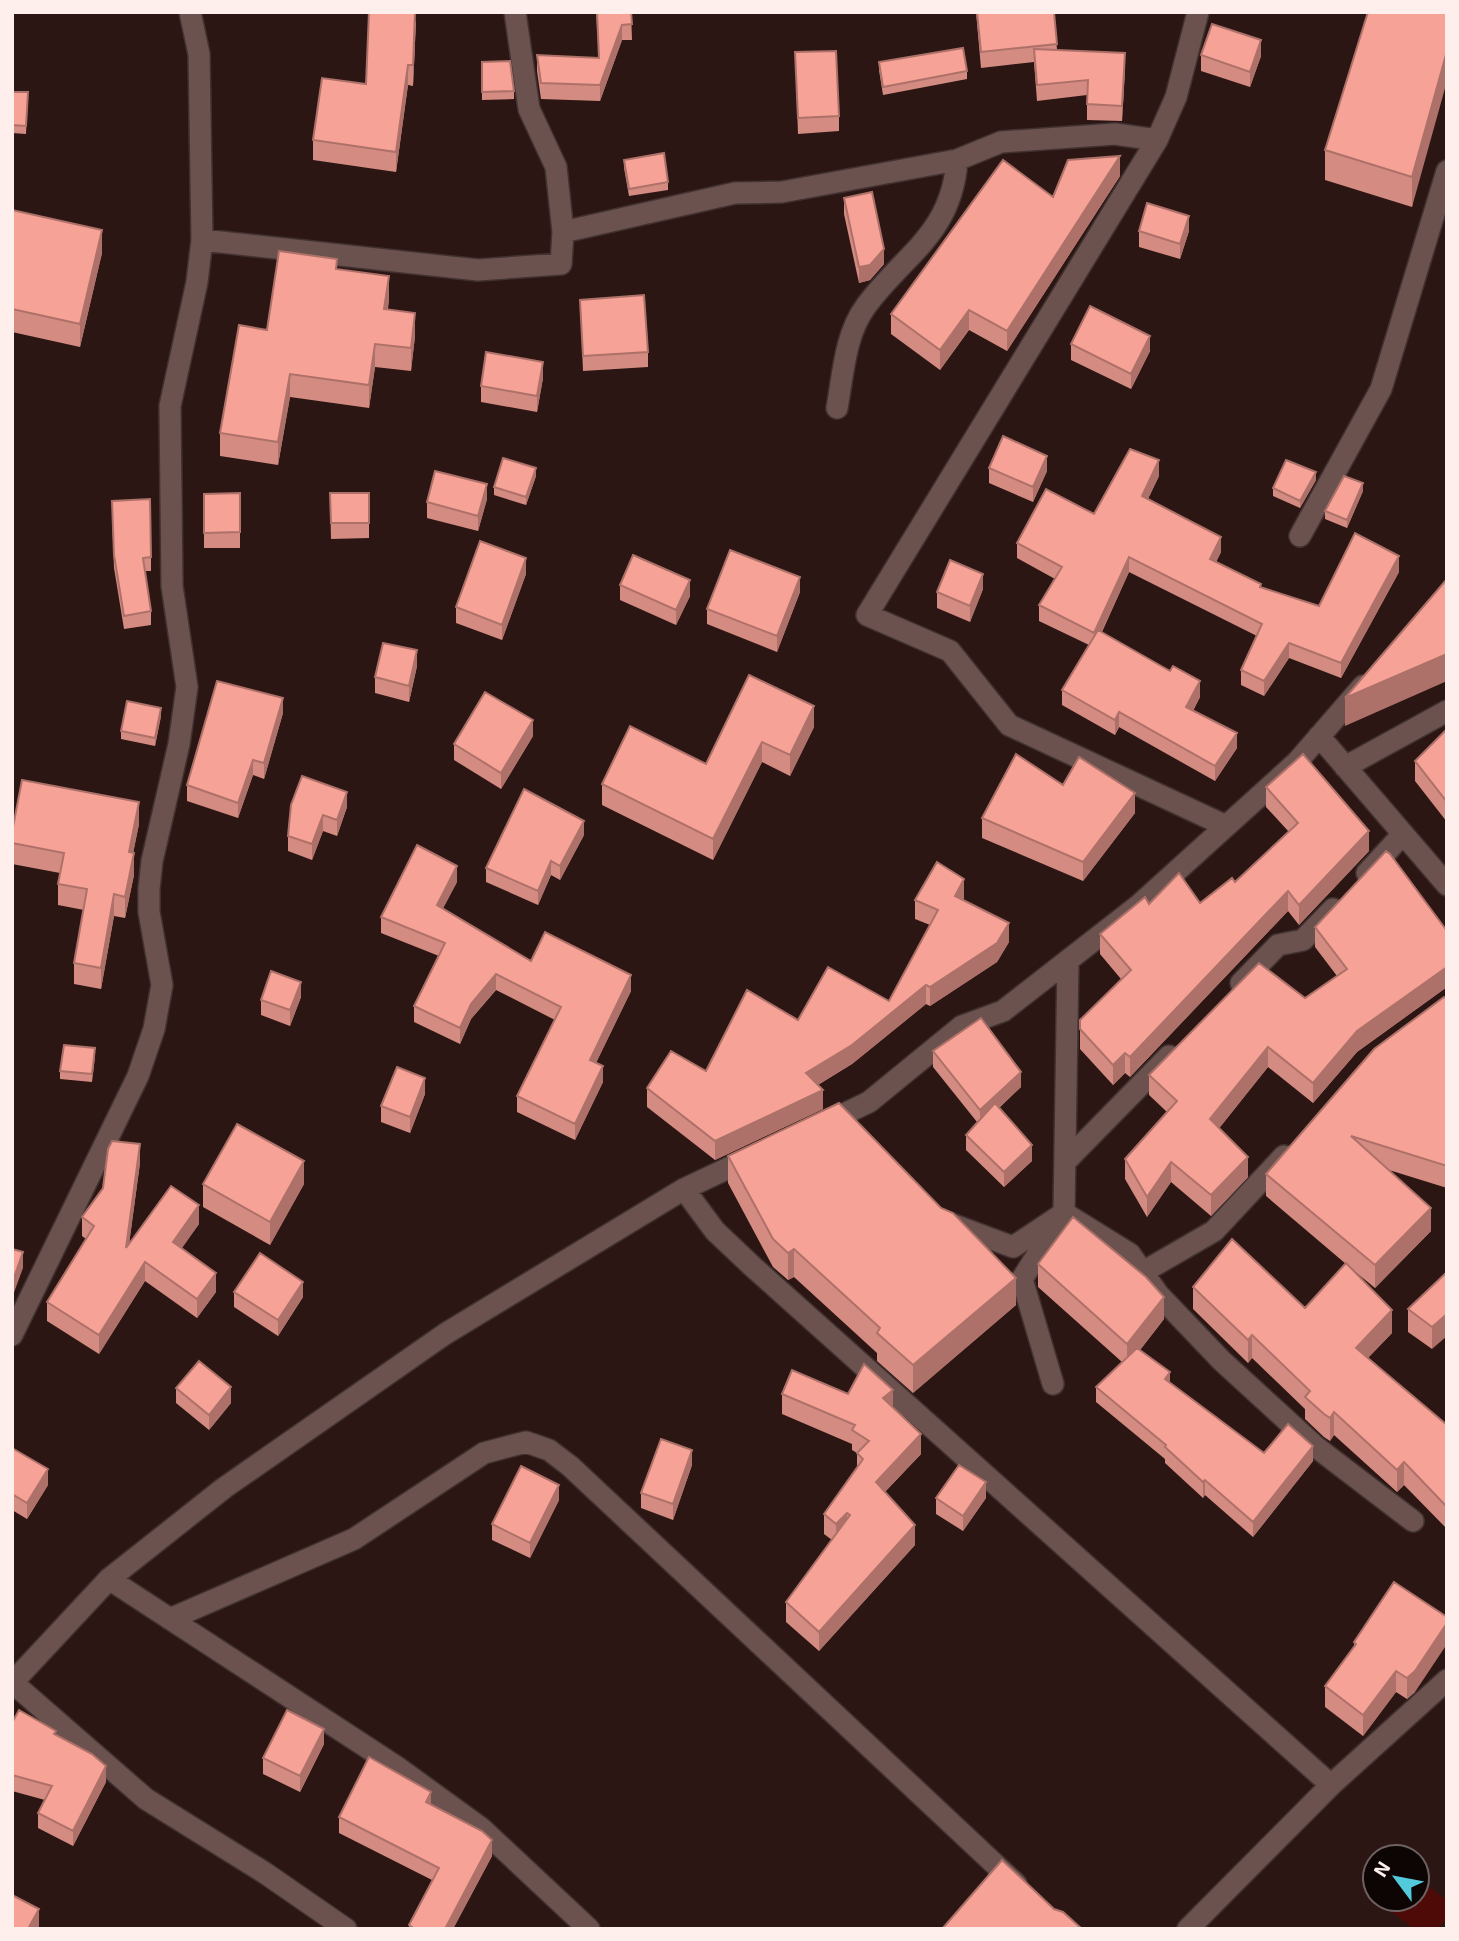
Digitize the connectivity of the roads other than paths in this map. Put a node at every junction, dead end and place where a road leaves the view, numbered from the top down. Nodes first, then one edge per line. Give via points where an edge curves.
1 (190, 12) edge
2 (515, 12) edge
3 (1198, 12) edge
4 (1157, 140) junction
5 (957, 160) junction
6 (1447, 171) edge
7 (563, 232) junction
8 (202, 240) junction
9 (837, 408) dead end
10 (1300, 536) dead end
11 (1381, 665) edge
12 (1447, 711) edge
13 (1319, 736) junction
14 (1345, 767) junction
15 (1226, 826) junction
16 (1403, 834) junction
17 (1447, 885) edge
18 (1068, 960) junction
19 (1230, 995) edge
20 (1181, 1044) edge
21 (842, 1115) junction
22 (806, 1132) edge
23 (860, 1133) edge
24 (1294, 1145) edge
25 (769, 1149) edge
26 (1065, 1162) junction
27 (684, 1189) junction
28 (932, 1207) edge
29 (1064, 1213) junction
30 (1143, 1272) junction
31 (12, 1335) edge
32 (1053, 1384) dead end
33 (1413, 1521) dead end
34 (109, 1579) junction
35 (170, 1619) junction
36 (1447, 1680) edge
37 (12, 1683) edge
38 (1331, 1785) junction
39 (1033, 1900) edge
40 (346, 1929) edge
41 (589, 1929) edge
42 (1188, 1929) edge

1 - 8 street via 199,54
2 - 7 street via 530,109 556,167
3 - 4 street via 1176,97
4 - 5 street via 1115,134 1001,142
4 - 15 street via 867,615 950,651 1009,725
5 - 7 street via 782,192 735,193
5 - 9 street via 955,188 928,240 865,307 850,338
6 - 10 street via 1381,389
7 - 8 street via 561,264 478,270
8 - 31 street via 170,407 172,586 187,687 149,888 162,985 138,1076
11 - 13 street
12 - 14 street
13 - 14 street
13 - 15 street
14 - 16 street
15 - 18 street via 1139,905
16 - 17 street
16 - 19 street via 1303,940 1278,945
18 - 21 street via 1003,1011 962,1026 869,1102
18 - 26 street
20 - 26 street
21 - 22 street
21 - 23 street
24 - 30 street via 1214,1231
25 - 27 street
26 - 29 street
27 - 34 street via 445,1334 224,1488
27 - 38 street via 715,1231 752,1266
28 - 29 street via 950,1226 1013,1247
29 - 30 street via 1130,1254
29 - 32 street via 1022,1279
30 - 33 street via 1158,1294 1232,1370 1316,1447
34 - 35 street
34 - 37 street
35 - 39 street via 354,1539 484,1453 526,1442 549,1450 570,1466
35 - 41 street via 397,1767 481,1828
36 - 38 street
37 - 40 street via 146,1799
38 - 42 street

